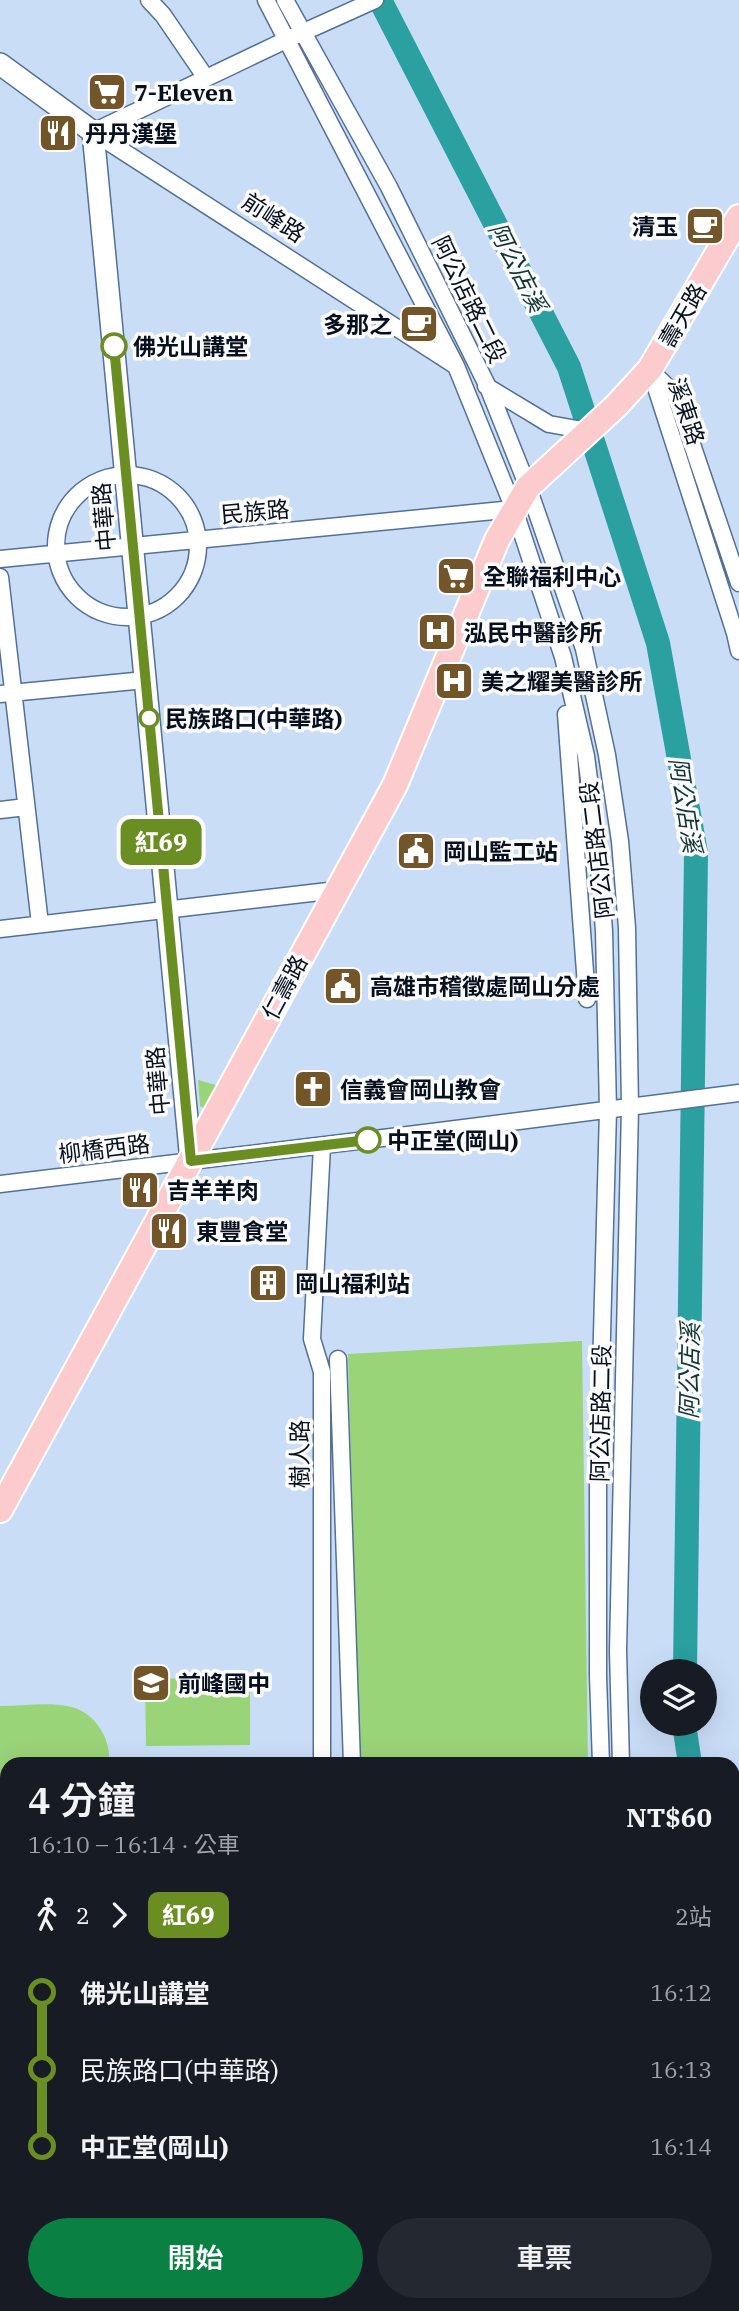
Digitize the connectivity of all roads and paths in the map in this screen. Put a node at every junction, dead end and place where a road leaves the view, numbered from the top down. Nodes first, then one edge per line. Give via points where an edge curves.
1 (149, 0) edge
2 (266, 0) edge
3 (285, 0) edge
4 (375, 0) edge
5 (302, 32) junction
6 (286, 40) junction
7 (0, 64) edge
8 (206, 78) junction
9 (93, 132) junction
10 (389, 187) junction
11 (370, 198) junction
12 (739, 217) edge
13 (456, 366) junction
14 (650, 369) junction
15 (488, 387) junction
16 (588, 431) junction
17 (126, 474) junction
18 (528, 488) junction
19 (514, 509) junction
20 (198, 540) junction
21 (133, 546) junction
22 (55, 553) junction
23 (0, 559) edge
24 (0, 578) edge
25 (739, 583) edge
26 (139, 617) junction
27 (737, 632) edge
28 (739, 651) edge
29 (145, 680) junction
30 (7, 693) edge
31 (566, 714) dead end
32 (26, 807) junction
33 (0, 810) edge
34 (337, 890) junction
35 (167, 910) junction
36 (40, 924) junction
37 (0, 929) edge
38 (587, 999) dead end
39 (739, 1093) edge
40 (630, 1107) junction
41 (608, 1110) junction
42 (321, 1146) junction
43 (191, 1161) junction
44 (0, 1184) edge
45 (601, 1342) junction
46 (624, 1342) junction
47 (338, 1359) dead end
48 (598, 1484) junction
49 (620, 1485) junction
50 (0, 1510) edge
51 (322, 1611) junction
52 (346, 1611) junction
53 (322, 1757) edge
54 (352, 1757) edge
55 (601, 1757) edge
56 (621, 1757) edge

1 - 8 street
2 - 6 street, 阿公店路二段
3 - 5 street, 阿公店路二段
4 - 5 street
5 - 6 street
5 - 10 street, 阿公店路二段
6 - 8 street
6 - 11 street, 阿公店路二段
7 - 9 main road, 前峰路
8 - 9 street
9 - 13 street, 前峰路
9 - 17 main road, 中華路
10 - 11 street
10 - 15 street, 阿公店路二段
11 - 13 street, 阿公店路二段
12 - 14 main road, 壽天路
13 - 15 street, 前峰路
13 - 19 street, 阿公店路二段
14 - 16 main road, 壽天路
14 - 25 street, 溪東路 via 675,394
14 - 27 street, 溪東路
15 - 16 street, 前峰路 via 549,424
15 - 18 street, 阿公店路二段
16 - 18 main road, 仁壽路
17 - 20 street via 164,485 181,499 193,518
17 - 21 main road, 中華路
17 - 22 street via 99,480 80,492 65,510
18 - 19 main road, 仁壽路
18 - 40 street, 阿公店路二段 via 584,649 607,755 627,928
19 - 20 street, 民族路
19 - 34 main road, 仁壽路 via 395,785
19 - 41 street, 阿公店路二段 via 564,657 586,756 604,931
20 - 21 street, 民族路
20 - 26 street via 197,562 189,583 174,600
21 - 22 street, 民族路
21 - 26 main road, 中華路
22 - 23 street, 民族路
22 - 26 street via 61,575 90,608 111,616
24 - 30 street
26 - 29 main road, 中華路
27 - 28 street, 溪東路
29 - 30 street
29 - 35 main road, 中華路
30 - 32 street
31 - 38 street
32 - 33 street
32 - 36 street
34 - 35 street
34 - 43 main road, 仁壽路
35 - 36 street
35 - 43 main road, 中華路
36 - 37 street
39 - 40 street, 柳橋西路
40 - 41 street, 柳橋西路
40 - 46 street, 阿公店路二段
41 - 42 street, 柳橋西路
41 - 45 street, 阿公店路二段
42 - 43 street, 柳橋西路
42 - 51 street, 樹人路 via 312,1339 322,1372
43 - 44 street, 柳橋西路
43 - 50 main road, 仁壽路
45 - 46 street
45 - 48 street, 阿公店路二段
46 - 49 street, 阿公店路二段
47 - 52 street
48 - 49 street
48 - 55 street, 阿公店路二段
49 - 56 street, 阿公店路二段
51 - 52 street
51 - 53 street, 樹人路
52 - 54 street

